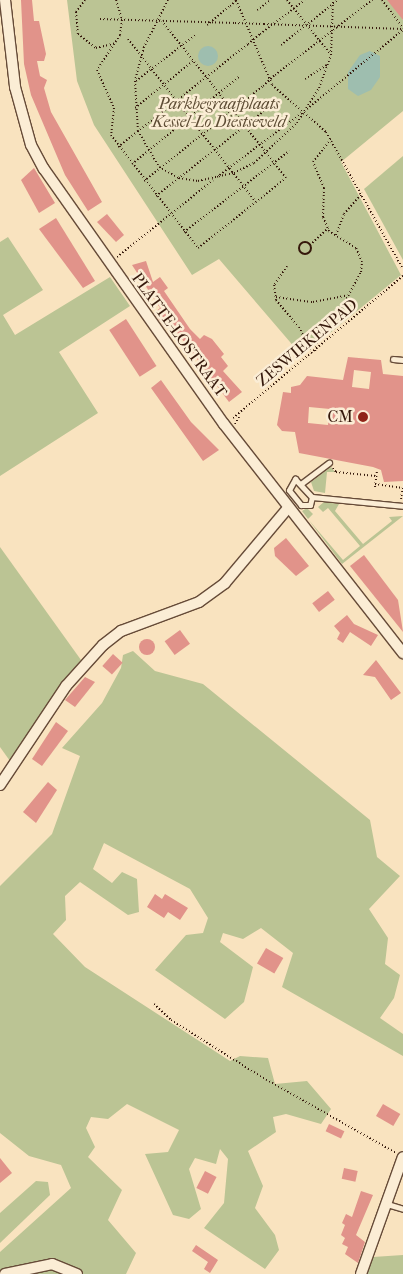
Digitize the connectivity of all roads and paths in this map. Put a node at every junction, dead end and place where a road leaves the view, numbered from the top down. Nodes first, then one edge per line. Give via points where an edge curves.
1 (5, 0) edge
2 (85, 0) edge
3 (116, 0) edge
4 (168, 0) edge
5 (237, 0) edge
6 (271, 0) edge
7 (287, 0) edge
8 (305, 0) edge
9 (338, 0) edge
10 (372, 0) edge
11 (382, 0) edge
12 (334, 2) edge
13 (294, 9) junction
14 (257, 10) dead end
15 (100, 19) dead end
16 (122, 20) junction
17 (155, 21) junction
18 (162, 21) junction
19 (210, 22) junction
20 (275, 24) junction
21 (206, 25) dead end
22 (307, 26) junction
23 (335, 28) junction
24 (403, 29) edge
25 (195, 35) dead end
26 (128, 39) dead end
27 (319, 40) junction
28 (117, 43) junction
29 (281, 44) dead end
30 (180, 45) junction
31 (330, 55) junction
32 (142, 56) junction
33 (193, 61) junction
34 (328, 64) junction
35 (151, 67) junction
36 (240, 76) dead end
37 (206, 78) junction
38 (305, 79) dead end
39 (135, 81) junction
40 (164, 84) junction
41 (218, 93) junction
42 (178, 100) junction
43 (135, 108) junction
44 (232, 110) junction
45 (264, 111) dead end
46 (304, 111) junction
47 (190, 116) junction
48 (245, 126) junction
49 (138, 131) junction
50 (202, 133) junction
51 (330, 139) junction
52 (259, 144) junction
53 (118, 147) junction
54 (215, 150) junction
55 (289, 150) dead end
56 (148, 151) junction
57 (266, 154) junction
58 (274, 163) junction
59 (131, 164) junction
60 (159, 167) junction
61 (230, 167) junction
62 (234, 173) junction
63 (179, 178) junction
64 (215, 179) junction
65 (144, 181) junction
66 (244, 186) junction
67 (362, 193) junction
68 (156, 196) junction
69 (256, 202) junction
70 (171, 214) junction
71 (328, 228) junction
72 (184, 232) junction
73 (335, 236) junction
74 (310, 244) junction
75 (109, 263) junction
76 (288, 266) dead end
77 (403, 269) edge
78 (403, 276) edge
79 (275, 296) junction
80 (345, 296) junction
81 (315, 351) junction
82 (312, 354) junction
83 (393, 359) dead end
84 (403, 360) edge
85 (241, 413) junction
86 (229, 425) junction
87 (329, 463) dead end
88 (377, 471) dead end
89 (336, 472) dead end
90 (376, 476) junction
91 (302, 483) junction
92 (403, 487) edge
93 (312, 497) junction
94 (297, 500) junction
95 (402, 506) edge
96 (287, 508) junction
97 (403, 653) edge
98 (0, 785) edge
99 (154, 1004) dead end
100 (403, 1156) edge
101 (387, 1204) junction
102 (403, 1209) edge
103 (5, 1274) edge
104 (77, 1274) edge
105 (361, 1274) edge

1 - 75 street, PLATTE-LOSTRAAT via 15,87 31,145
2 - 28 path via 76,12 78,34 96,48
3 - 16 path
4 - 17 path
5 - 19 path, bridge
5 - 46 path via 272,85
6 - 14 path
7 - 13 path
8 - 13 path
9 - 12 path
10 - 23 path
11 - 24 path
12 - 22 path
12 - 23 path
13 - 20 path
13 - 22 path
15 - 16 path
16 - 17 path
16 - 28 path
17 - 18 path
17 - 32 path
18 - 19 path
18 - 30 path
19 - 20 path, bridge
19 - 21 path
20 - 22 path
20 - 37 path, bridge
22 - 23 path
22 - 27 path
22 - 29 path
23 - 24 path
23 - 27 path
23 - 31 path
24 - 46 path
25 - 30 path
26 - 32 path
27 - 31 path
27 - 44 path, bridge
28 - 53 path via 97,70 114,108 111,135
30 - 33 path
30 - 35 path
31 - 34 path
32 - 35 path
32 - 39 path
33 - 37 path
33 - 40 path
34 - 38 path
34 - 46 path
35 - 39 path
35 - 40 path
36 - 41 path
37 - 41 path
37 - 42 path
39 - 43 path
40 - 42 path
40 - 43 path
41 - 44 path
41 - 47 path
42 - 47 path
42 - 49 path
43 - 49 path
44 - 48 path
44 - 50 path
45 - 48 path
46 - 51 path
46 - 52 path
46 - 57 path
47 - 50 path
47 - 56 path
48 - 52 path
48 - 54 path
49 - 53 path
49 - 56 path
50 - 54 path
50 - 60 path
51 - 67 path
51 - 71 path via 313,162 324,188 321,209
52 - 57 path
52 - 61 path
53 - 59 path
54 - 61 path
54 - 63 path
55 - 58 path
56 - 59 path
56 - 60 path
57 - 58 path
57 - 62 path
58 - 66 path
58 - 69 path via 286,178
59 - 65 path
60 - 63 path
60 - 65 path
61 - 62 path
61 - 64 path
62 - 64 path
62 - 66 path
63 - 64 path
63 - 68 path
64 - 70 path
65 - 68 path
66 - 69 path
66 - 72 path
67 - 73 path via 344,214
67 - 77 path
68 - 70 path
69 - 72 path via 198,248
70 - 72 path
70 - 75 path
71 - 73 path
71 - 74 path
73 - 80 path via 356,248 362,262 362,272
74 - 74 path via 310,252 301,253 301,244
75 - 86 street, PLATTE-LOSTRAAT
76 - 79 path via 279,274
78 - 81 path, ZESWIEKENPAD
79 - 80 path via 313,302
79 - 82 path via 288,318 299,327
80 - 81 path via 340,311 324,322
81 - 82 path, ZESWIEKENPAD
82 - 85 path, ZESWIEKENPAD
83 - 84 lane
85 - 86 path, ZESWIEKENPAD
85 - 86 path
86 - 96 street, PLATTE-LOSTRAAT
87 - 91 lane
88 - 90 path
89 - 90 path
90 - 92 path via 375,486
91 - 93 lane
91 - 94 lane via 295,479 289,486
92 - 95 path
93 - 94 lane via 305,506
93 - 95 lane
94 - 96 lane
96 - 97 street, PLATTE-LOSTRAAT
96 - 98 street via 219,587 199,602 121,631 102,645 66,686
99 - 100 path via 170,1020 260,1076
100 - 101 street
101 - 102 lane
101 - 105 street
103 - 104 street via 52,1264

